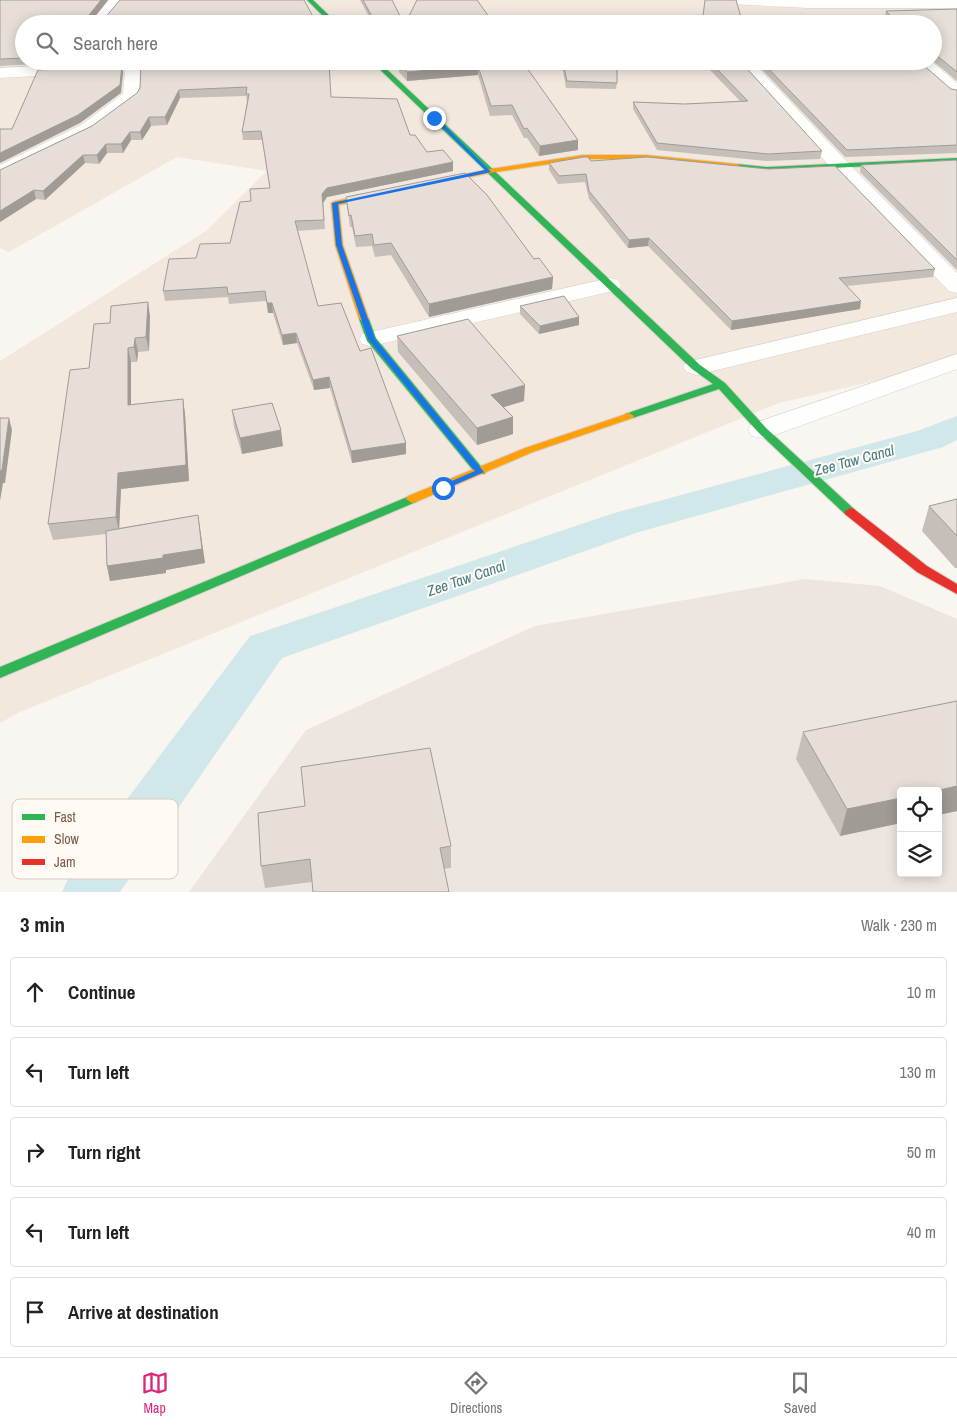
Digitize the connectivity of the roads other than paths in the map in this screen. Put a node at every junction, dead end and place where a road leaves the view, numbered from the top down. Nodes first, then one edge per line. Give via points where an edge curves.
1 (116, 0) edge
2 (310, 0) edge
3 (730, 0) edge
4 (957, 4) edge
5 (104, 15) edge
6 (326, 15) edge
7 (949, 63) edge
8 (942, 64) edge
9 (29, 70) edge
10 (133, 70) edge
11 (384, 70) edge
12 (751, 70) edge
13 (931, 70) edge
14 (0, 73) edge
15 (957, 91) edge
16 (957, 160) edge
17 (840, 166) junction
18 (490, 171) junction
19 (0, 172) edge
20 (422, 185) edge
21 (393, 191) edge
22 (610, 285) junction
23 (957, 286) edge
24 (957, 305) edge
25 (371, 339) junction
26 (957, 361) edge
27 (696, 367) junction
28 (721, 385) junction
29 (762, 430) junction
30 (480, 472) junction
31 (957, 590) edge
32 (0, 673) edge

1 - 5 street
2 - 6 street
3 - 4 street via 808,4
7 - 8 street
9 - 14 street
10 - 19 street via 131,96 87,129
11 - 18 street
12 - 17 street
13 - 15 street
16 - 17 street
17 - 18 street via 767,169 646,157 583,157
17 - 23 street
18 - 20 street
18 - 22 street
21 - 25 street via 335,203 339,245
22 - 25 street
22 - 27 street
24 - 27 street
25 - 30 street
26 - 29 street
27 - 28 street
28 - 29 street
28 - 30 street via 529,450
29 - 31 street via 862,522 922,569
30 - 32 street

